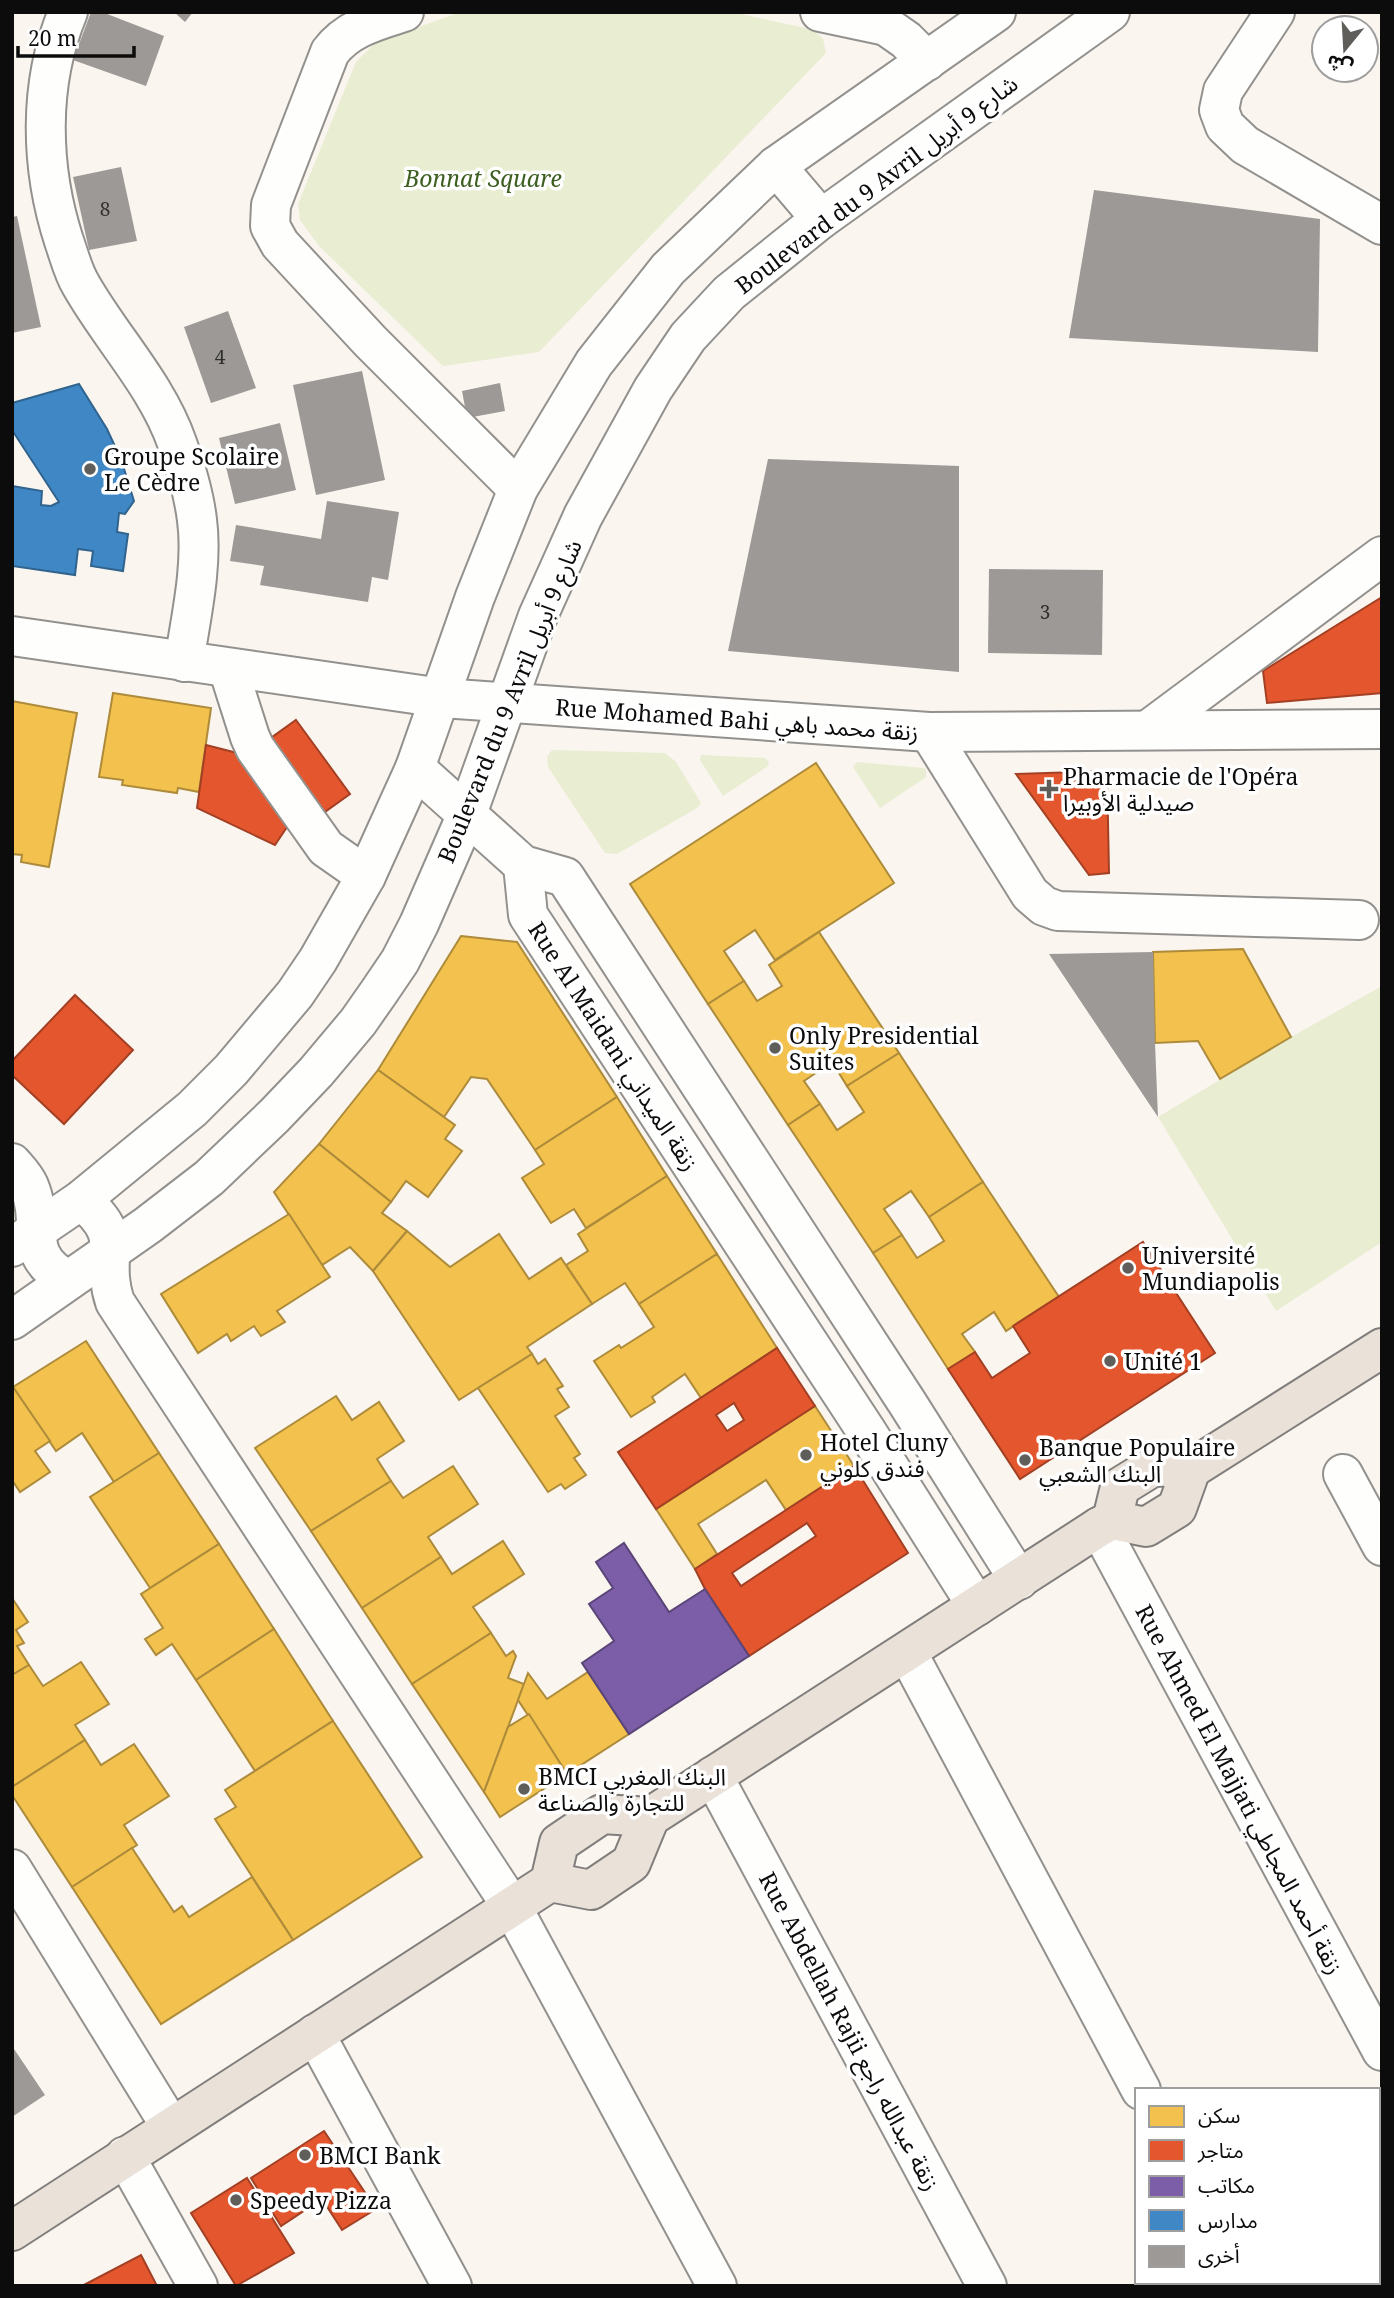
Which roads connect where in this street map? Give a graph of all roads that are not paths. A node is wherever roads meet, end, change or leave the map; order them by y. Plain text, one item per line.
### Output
1 (68, 12) edge
2 (404, 12) edge
3 (820, 12) edge
4 (996, 12) edge
5 (1110, 12) edge
6 (1275, 12) edge
7 (927, 61) junction
8 (776, 166) junction
9 (821, 219) junction
10 (1382, 225) edge
11 (518, 489) junction
12 (1382, 556) edge
13 (12, 636) edge
14 (184, 662) junction
15 (228, 668) junction
16 (442, 698) junction
17 (508, 703) junction
18 (1382, 729) edge
19 (1148, 730) junction
20 (929, 733) junction
21 (415, 768) junction
22 (467, 814) junction
23 (523, 865) junction
24 (366, 876) junction
25 (1359, 920) dead end
26 (649, 1007) junction
27 (608, 1038) junction
28 (12, 1163) edge
29 (81, 1200) junction
30 (24, 1240) edge
31 (112, 1248) junction
32 (67, 1280) junction
33 (12, 1320) edge
34 (1382, 1348) edge
35 (908, 1404) junction
36 (867, 1432) junction
37 (1343, 1474) dead end
38 (1105, 1524) junction
39 (1382, 1546) edge
40 (1019, 1580) junction
41 (977, 1606) junction
42 (907, 1652) junction
43 (713, 1776) junction
44 (650, 1817) junction
45 (12, 1869) edge
46 (550, 1882) junction
47 (512, 1907) junction
48 (315, 2034) junction
49 (1382, 2051) edge
50 (1140, 2088) edge
51 (171, 2127) junction
52 (125, 2156) junction
53 (12, 2231) edge
54 (198, 2286) edge
55 (452, 2286) edge
56 (717, 2286) edge
57 (987, 2286) edge

1 - 14 street
2 - 11 street
3 - 7 street
4 - 7 street
5 - 9 street, Boulevard du 9 Avril شارع 9 أبريل
6 - 10 street
7 - 8 street
8 - 9 street
8 - 11 street
9 - 17 street, Boulevard du 9 Avril شارع 9 أبريل
11 - 16 street
12 - 19 street
13 - 14 street, Rue Mohamed Bahi زنقة محمد باهي
14 - 15 street, Rue Mohamed Bahi زنقة محمد باهي
15 - 16 street, Rue Mohamed Bahi زنقة محمد باهي
15 - 24 street
16 - 17 street, Rue Mohamed Bahi زنقة محمد باهي
16 - 21 street
17 - 20 street, Rue Mohamed Bahi زنقة محمد باهي
17 - 22 street, Boulevard du 9 Avril شارع 9 أبريل
18 - 19 street, Rue Mohamed Bahi زنقة محمد باهي
19 - 20 street, Rue Mohamed Bahi زنقة محمد باهي
20 - 25 street
21 - 22 street
21 - 24 street
22 - 23 street
22 - 31 street, Boulevard du 9 Avril شارع 9 أبريل
23 - 26 street
23 - 27 street, Rue Al Maidani زنقة الميداني
24 - 29 street
26 - 27 street
26 - 35 street
27 - 36 street, Rue Al Maidani زنقة الميداني
28 - 30 street
29 - 30 street
29 - 31 street
30 - 32 street
31 - 32 street, Boulevard du 9 Avril شارع 9 أبريل
31 - 47 street
32 - 33 street, Boulevard du 9 Avril شارع 9 أبريل
34 - 38 main road
35 - 36 street
35 - 40 street
36 - 41 street, Rue Al Maidani زنقة الميداني
37 - 39 street
38 - 40 main road
38 - 49 street, Rue Ahmed El Majjati زنقة أحمد المجاطي
40 - 41 main road
41 - 42 main road
42 - 43 main road
42 - 50 street
43 - 44 main road
43 - 57 street, Rue Abdellah Rajii زنقة عبدالله راجع
44 - 46 main road
44 - 46 main road
45 - 51 street
46 - 47 main road
47 - 48 main road
47 - 56 street
48 - 51 main road
48 - 55 street
51 - 52 main road
52 - 53 main road
52 - 54 street

